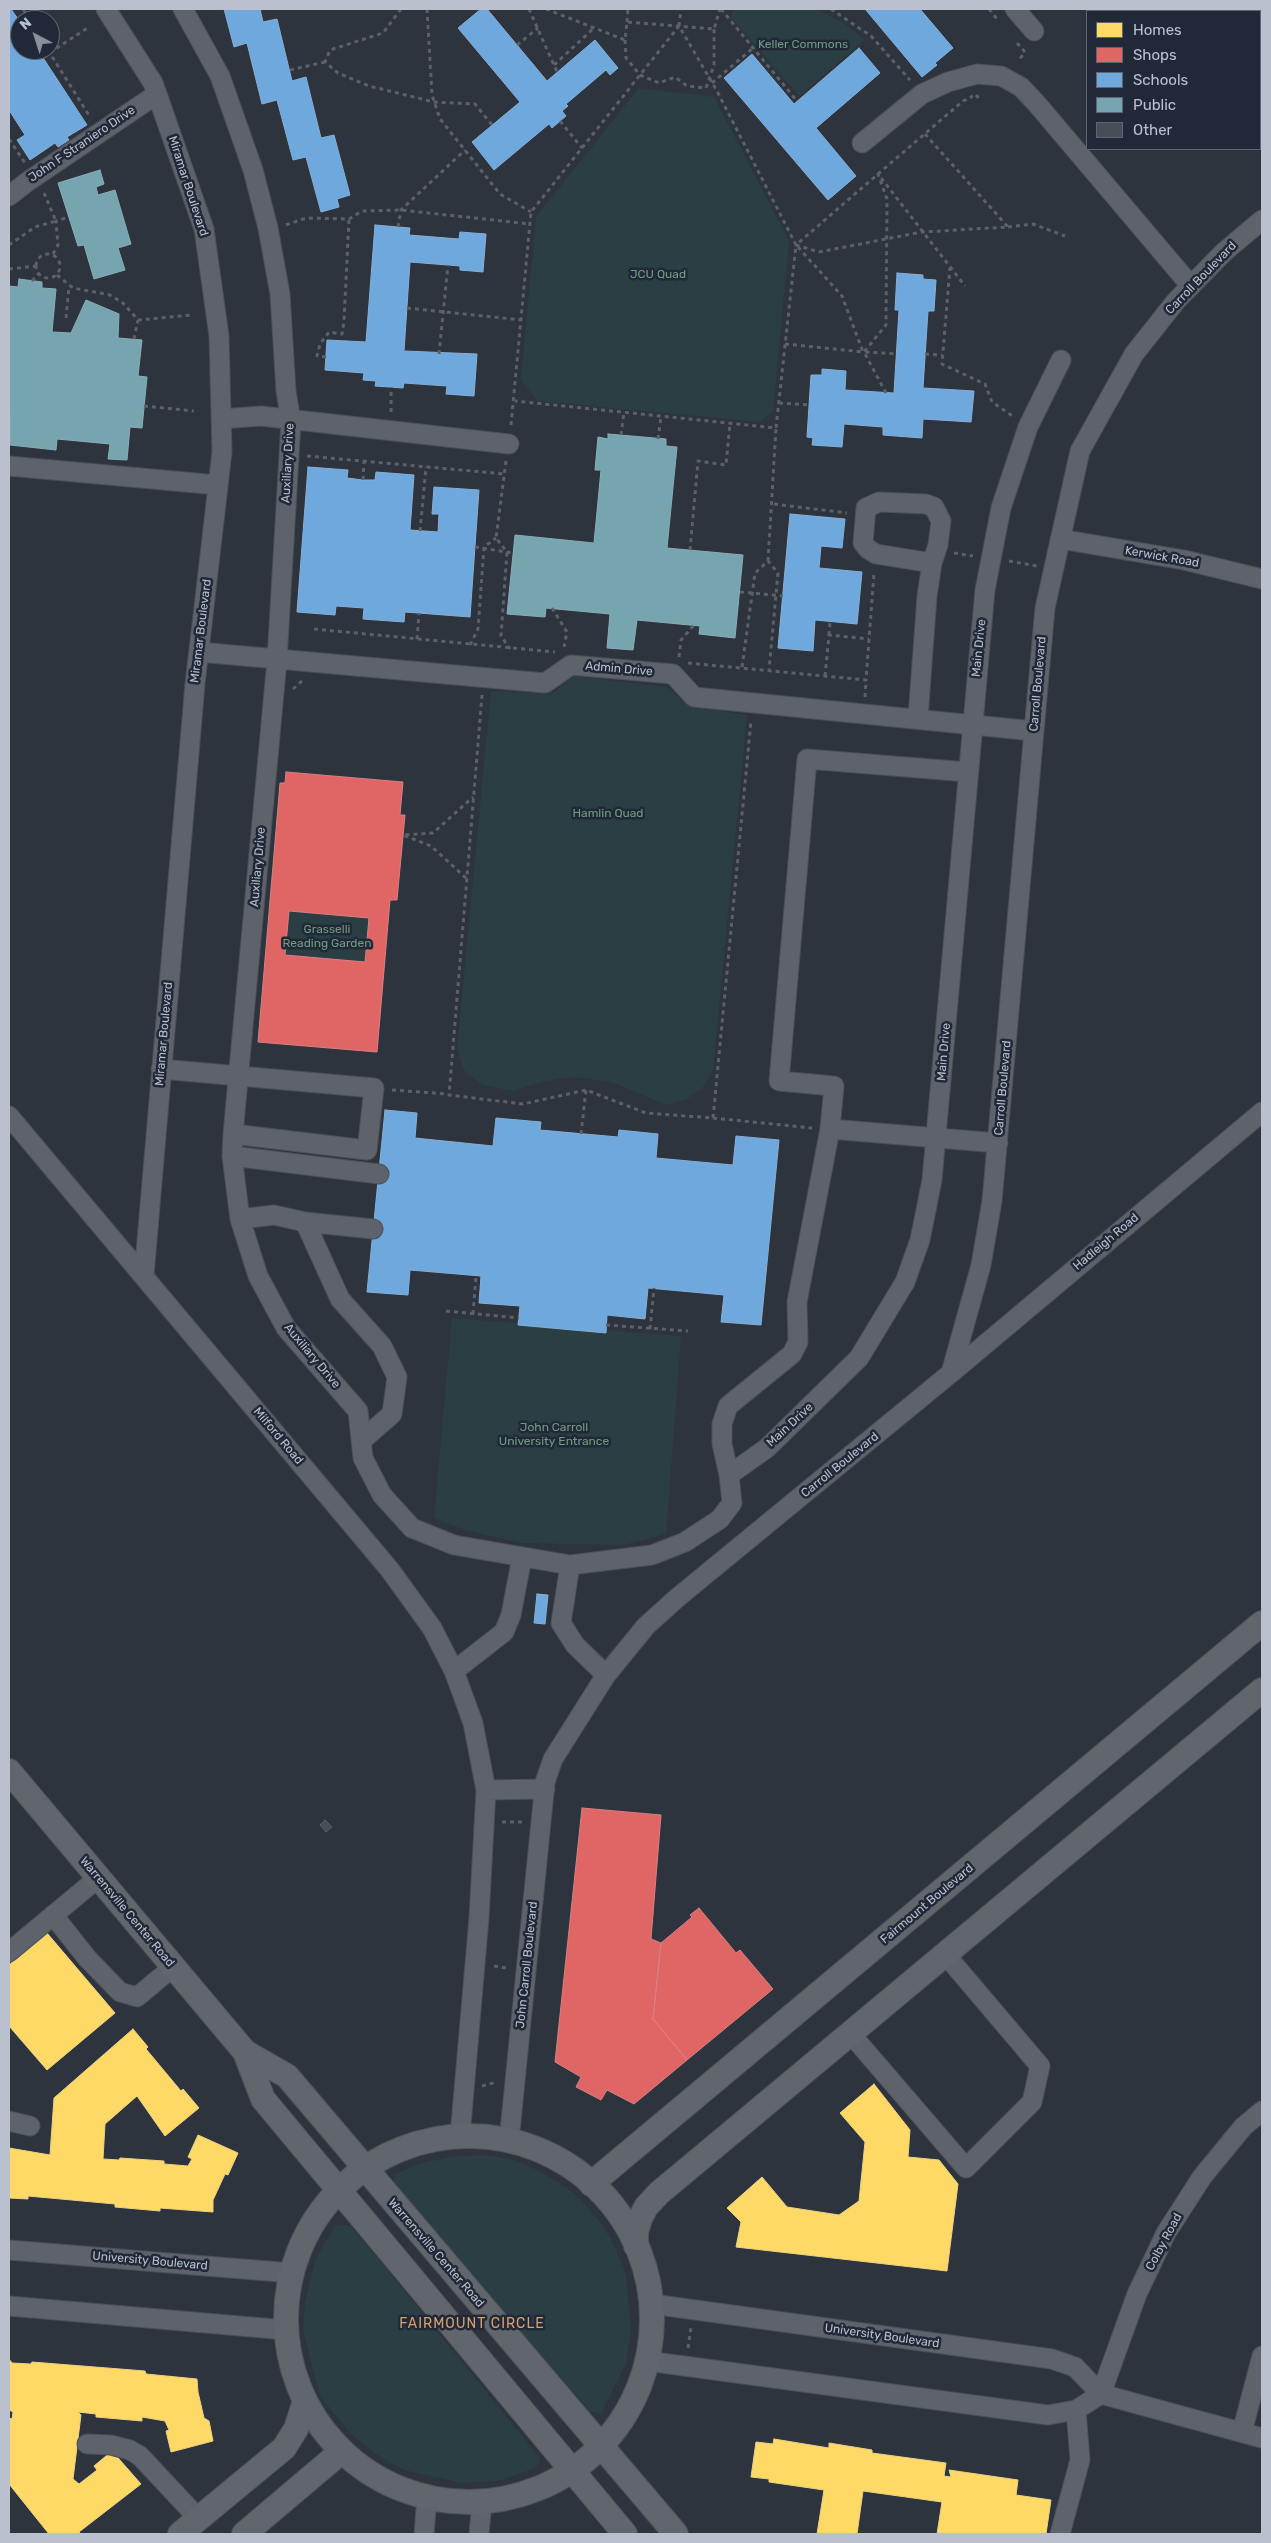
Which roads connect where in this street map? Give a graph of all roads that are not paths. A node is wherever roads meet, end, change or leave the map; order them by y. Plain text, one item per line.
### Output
1 (106, 9) edge
2 (183, 9) edge
3 (1015, 9) edge
4 (1034, 31) dead end
5 (157, 94) junction
6 (862, 143) dead end
7 (9, 196) edge
8 (1262, 220) edge
9 (1191, 286) junction
10 (1061, 360) dead end
11 (221, 419) junction
12 (291, 422) junction
13 (509, 444) road end
14 (9, 466) edge
15 (218, 485) junction
16 (1060, 539) junction
17 (932, 563) junction
18 (1262, 579) edge
19 (199, 652) junction
20 (277, 660) junction
21 (918, 718) junction
22 (972, 723) junction
23 (1034, 731) junction
24 (968, 772) junction
25 (161, 1069) junction
26 (238, 1076) junction
27 (1262, 1112) edge
28 (9, 1116) edge
29 (830, 1129) junction
30 (233, 1134) junction
31 (936, 1138) junction
32 (998, 1143) junction
33 (232, 1156) junction
34 (379, 1174) dead end
35 (240, 1219) junction
36 (305, 1222) junction
37 (373, 1229) dead end
38 (144, 1276) junction
39 (951, 1373) junction
40 (361, 1441) junction
41 (729, 1475) junction
42 (522, 1557) junction
43 (570, 1565) junction
44 (1262, 1623) edge
45 (454, 1671) junction
46 (606, 1675) junction
47 (1262, 1690) edge
48 (9, 1771) edge
49 (545, 1789) junction
50 (486, 1790) junction
51 (98, 1878) junction
52 (53, 1915) junction
53 (9, 1952) edge
54 (945, 1954) junction
55 (173, 1967) junction
56 (850, 2034) junction
57 (245, 2052) junction
58 (1262, 2111) edge
59 (9, 2121) edge
60 (30, 2126) dead end
61 (460, 2136) junction
62 (509, 2141) junction
63 (364, 2169) junction
64 (591, 2184) junction
65 (338, 2192) junction
66 (636, 2246) junction
67 (9, 2250) edge
68 (292, 2272) junction
69 (652, 2304) junction
70 (9, 2306) edge
71 (286, 2330) junction
72 (1262, 2356) edge
73 (647, 2361) junction
74 (1101, 2394) junction
75 (306, 2401) junction
76 (1076, 2410) junction
77 (1242, 2432) junction
78 (1262, 2438) edge
79 (87, 2444) dead end
80 (602, 2446) junction
81 (342, 2451) junction
82 (571, 2471) junction
83 (427, 2497) junction
84 (482, 2502) junction
85 (199, 2519) junction
86 (180, 2534) edge
87 (244, 2534) edge
88 (424, 2534) edge
89 (479, 2534) edge
90 (625, 2534) edge
91 (676, 2534) edge
92 (1060, 2534) edge

1 - 5 street, Miramar Boulevard
2 - 12 street, Auxiliary Drive
3 - 4 street
5 - 7 street, John F Straniero Drive
5 - 11 street, Miramar Boulevard
6 - 9 street
8 - 9 street, Carroll Boulevard
9 - 16 street, Carroll Boulevard
10 - 22 street, Main Drive
11 - 12 street
11 - 15 street, Miramar Boulevard
12 - 13 street
12 - 20 street, Auxiliary Drive
14 - 15 street
15 - 19 street, Miramar Boulevard
16 - 18 street, Kerwick Road
16 - 23 street, Carroll Boulevard
17 - 17 street
17 - 21 street
19 - 20 street, Admin Drive
19 - 25 street, Miramar Boulevard
20 - 21 street, Admin Drive
20 - 26 street, Auxiliary Drive
21 - 22 street, Admin Drive
22 - 23 street, Admin Drive
22 - 24 street, Main Drive
23 - 32 street, Carroll Boulevard
24 - 29 street
24 - 31 street, Main Drive
25 - 26 street
25 - 38 street, Miramar Boulevard
26 - 30 street, Auxiliary Drive
26 - 30 street
27 - 39 street, Hadleigh Road
28 - 38 street, Milford Road
29 - 31 street
29 - 41 street
30 - 33 street, Auxiliary Drive
31 - 32 street
31 - 41 street, Main Drive
32 - 39 street, Carroll Boulevard
33 - 34 street
33 - 35 street, Auxiliary Drive
35 - 36 street
35 - 40 street, Auxiliary Drive
36 - 37 street
36 - 40 street
38 - 45 street, Milford Road
39 - 46 street, Carroll Boulevard
40 - 42 street, Auxiliary Drive
41 - 43 street
42 - 43 street, Auxiliary Drive
42 - 45 street
43 - 46 street
44 - 64 main road, Fairmount Boulevard
45 - 50 street, Milford Road
46 - 49 street, Carroll Boulevard
47 - 54 main road
48 - 51 main road, Warrensville Center Road
49 - 50 street
49 - 62 street, John Carroll Boulevard
50 - 61 street
51 - 52 street
51 - 55 main road, Warrensville Center Road
52 - 53 street
52 - 55 street
54 - 56 main road
54 - 56 street
55 - 57 main road, Warrensville Center Road
56 - 66 main road
57 - 63 main road, Warrensville Center Road
57 - 65 main road, Warrensville Center Road
58 - 74 street, Colby Road
59 - 60 street
61 - 62 main road
61 - 63 main road
62 - 64 main road
63 - 65 main road
63 - 80 main road, Warrensville Center Road
64 - 66 main road
65 - 68 main road
65 - 82 main road, Warrensville Center Road
66 - 69 main road
67 - 68 street, University Boulevard
68 - 71 main road
69 - 73 main road
69 - 74 street, University Boulevard
70 - 71 street
71 - 75 main road
72 - 77 street
73 - 76 street
73 - 80 main road
74 - 76 street
74 - 77 street
75 - 81 main road
75 - 85 main road
76 - 92 street
77 - 78 street
79 - 85 street
80 - 82 main road
80 - 91 main road, Warrensville Center Road
81 - 83 main road
81 - 87 main road
82 - 84 main road
82 - 90 main road, Warrensville Center Road
83 - 84 main road
83 - 88 street
84 - 89 street
85 - 86 main road

